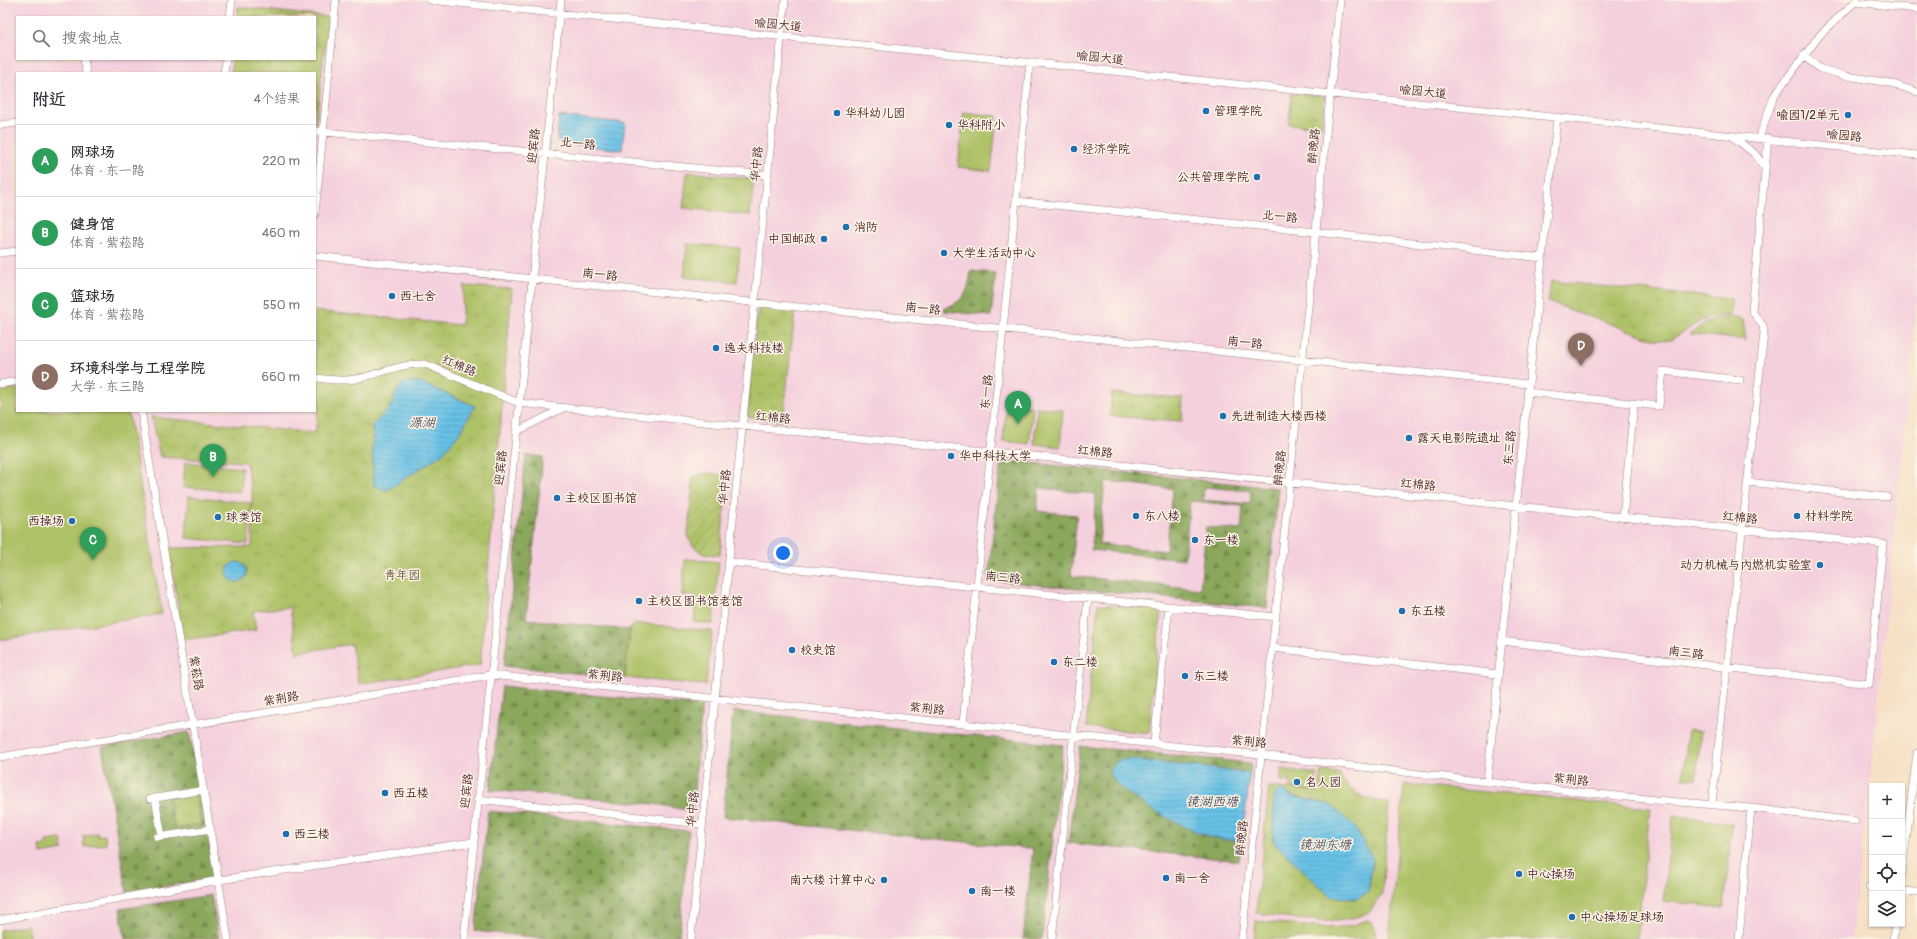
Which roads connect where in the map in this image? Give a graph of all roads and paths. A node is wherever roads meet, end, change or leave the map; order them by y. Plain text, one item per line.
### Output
1 (232, 0) edge
2 (336, 0) edge
3 (430, 0) edge
4 (561, 0) edge
5 (785, 0) edge
6 (1340, 0) edge
7 (1856, 1) edge
8 (484, 3) edge
9 (1917, 9) edge
10 (559, 13) junction
11 (230, 16) edge
12 (781, 36) junction
13 (1803, 56) junction
14 (84, 60) edge
15 (226, 60) edge
16 (1030, 62) junction
17 (86, 72) edge
18 (224, 72) edge
19 (1917, 92) edge
20 (1330, 93) junction
21 (1557, 117) junction
22 (16, 123) edge
23 (0, 126) edge
24 (319, 131) edge
25 (1730, 135) junction
26 (1759, 138) junction
27 (1768, 138) junction
28 (545, 152) junction
29 (1917, 155) edge
30 (1765, 168) junction
31 (767, 175) junction
32 (316, 193) edge
33 (1016, 201) junction
34 (1316, 232) junction
35 (16, 250) edge
36 (0, 253) edge
37 (316, 256) edge
38 (1542, 258) junction
39 (532, 279) junction
40 (754, 303) junction
41 (1004, 329) junction
42 (1302, 360) junction
43 (316, 378) edge
44 (1740, 380) dead end
45 (16, 381) edge
46 (0, 384) edge
47 (1528, 384) junction
48 (1527, 392) junction
49 (519, 403) junction
50 (1634, 404) junction
51 (563, 408) junction
52 (141, 412) edge
53 (742, 426) junction
54 (516, 432) junction
55 (991, 452) junction
56 (1747, 482) junction
57 (1290, 483) junction
58 (1887, 497) dead end
59 (1515, 507) junction
60 (1623, 518) junction
61 (1741, 529) junction
62 (728, 562) junction
63 (977, 586) junction
64 (1088, 598) junction
65 (1169, 606) junction
66 (1276, 617) junction
67 (1501, 641) junction
68 (1272, 648) junction
69 (1728, 669) junction
70 (1498, 674) junction
71 (490, 675) junction
72 (1869, 684) joint
73 (715, 698) junction
74 (963, 724) junction
75 (193, 725) junction
76 (1074, 735) junction
77 (1154, 744) junction
78 (1917, 753) edge
79 (1261, 755) junction
80 (0, 758) edge
81 (1487, 782) junction
82 (204, 790) junction
83 (477, 799) junction
84 (1712, 804) junction
85 (1751, 808) junction
86 (1855, 822) dead end
87 (702, 824) junction
88 (211, 829) junction
89 (473, 842) junction
90 (1904, 855) edge
91 (219, 880) junction
92 (1905, 891) edge
93 (1917, 892) edge
94 (0, 920) edge
95 (1895, 927) edge
96 (228, 939) edge
97 (464, 939) edge
98 (691, 939) edge
99 (1052, 939) edge
100 (1242, 939) edge
101 (1739, 939) edge
102 (1893, 939) edge

1 - 11 street
2 - 24 street
3 - 8 street, 喻园大道
4 - 10 street, 迎宾路
5 - 12 street, 华中路
6 - 20 street, 醉晚路
7 - 9 street
7 - 13 street
8 - 10 street, 喻园大道
10 - 12 street, 喻园大道
10 - 28 street, 迎宾路
12 - 16 street, 喻园大道
12 - 31 street, 华中路
13 - 19 street
13 - 26 street
14 - 17 street
15 - 18 street
16 - 20 street, 喻园大道
16 - 33 street, 东一路
20 - 21 street, 喻园大道
20 - 34 street, 醉晚路
21 - 25 street, 喻园大道
21 - 38 street, 东三路
22 - 23 street
24 - 28 street, 北一路
24 - 32 street
25 - 26 street, 喻园大道
25 - 30 street
26 - 27 street, 喻园大道
27 - 29 street, 喻园路
27 - 30 street
28 - 31 street, 北一路
28 - 39 street, 迎宾路
30 - 56 street
31 - 40 street, 华中路
33 - 34 street, 北一路
33 - 41 street, 东一路
34 - 38 street, 北一路
34 - 42 street, 醉晚路
35 - 36 street
37 - 39 street, 南一路
38 - 47 street, 东三路
39 - 40 street, 南一路
39 - 49 street, 迎宾路
40 - 41 street, 南一路
40 - 53 street, 华中路
41 - 42 street, 南一路
41 - 55 street, 东一路
42 - 47 street, 南一路
42 - 57 street, 醉晚路
43 - 49 street, 红棉路
44 - 50 street
45 - 46 street
47 - 48 street, 东三路
48 - 50 street
48 - 59 street, 东三路
49 - 51 street, 红棉路
49 - 54 street, 迎宾路
50 - 60 street
51 - 53 street, 红棉路
51 - 54 street
52 - 75 street, 紫菘路
53 - 55 street, 红棉路
53 - 62 street, 华中路
54 - 71 street, 迎宾路
55 - 57 street, 红棉路
55 - 63 street, 东一路
56 - 58 street
56 - 61 street
57 - 59 street, 红棉路
57 - 66 street, 醉晚路
59 - 60 street, 红棉路
59 - 67 street, 东三路
60 - 61 street, 红棉路
61 - 69 street
61 - 72 street, 红棉路
62 - 63 street, 南三路
62 - 73 street, 华中路
63 - 64 street, 南三路
63 - 74 street, 东一路
64 - 65 street, 南三路
64 - 76 street
65 - 66 street, 南三路
65 - 77 street
66 - 68 street, 醉晚路
67 - 69 street, 南三路
67 - 70 street, 东三路
68 - 70 street
68 - 79 street, 醉晚路
69 - 72 street, 南三路
69 - 84 street
70 - 81 street, 东三路
71 - 73 street, 紫荆路
71 - 75 street, 紫荆路
71 - 83 street, 迎宾路
73 - 74 street, 紫荆路
73 - 87 street, 华中路
74 - 76 street, 紫荆路
75 - 80 street, 紫荆路
75 - 82 street, 紫菘路
76 - 77 street, 紫荆路
76 - 99 street
77 - 79 street, 紫荆路
78 - 90 street
79 - 81 street, 紫荆路
79 - 100 street, 醉晚路
81 - 84 street, 紫荆路
82 - 88 street, 紫菘路
82 - 88 street
83 - 87 street
83 - 89 street, 迎宾路
84 - 85 street, 紫荆路
85 - 86 street, 紫荆路
85 - 101 street
87 - 98 street, 华中路
88 - 91 street, 紫菘路
89 - 91 street
89 - 97 street, 迎宾路
91 - 94 street
91 - 96 street, 紫菘路
92 - 93 street
95 - 102 street

